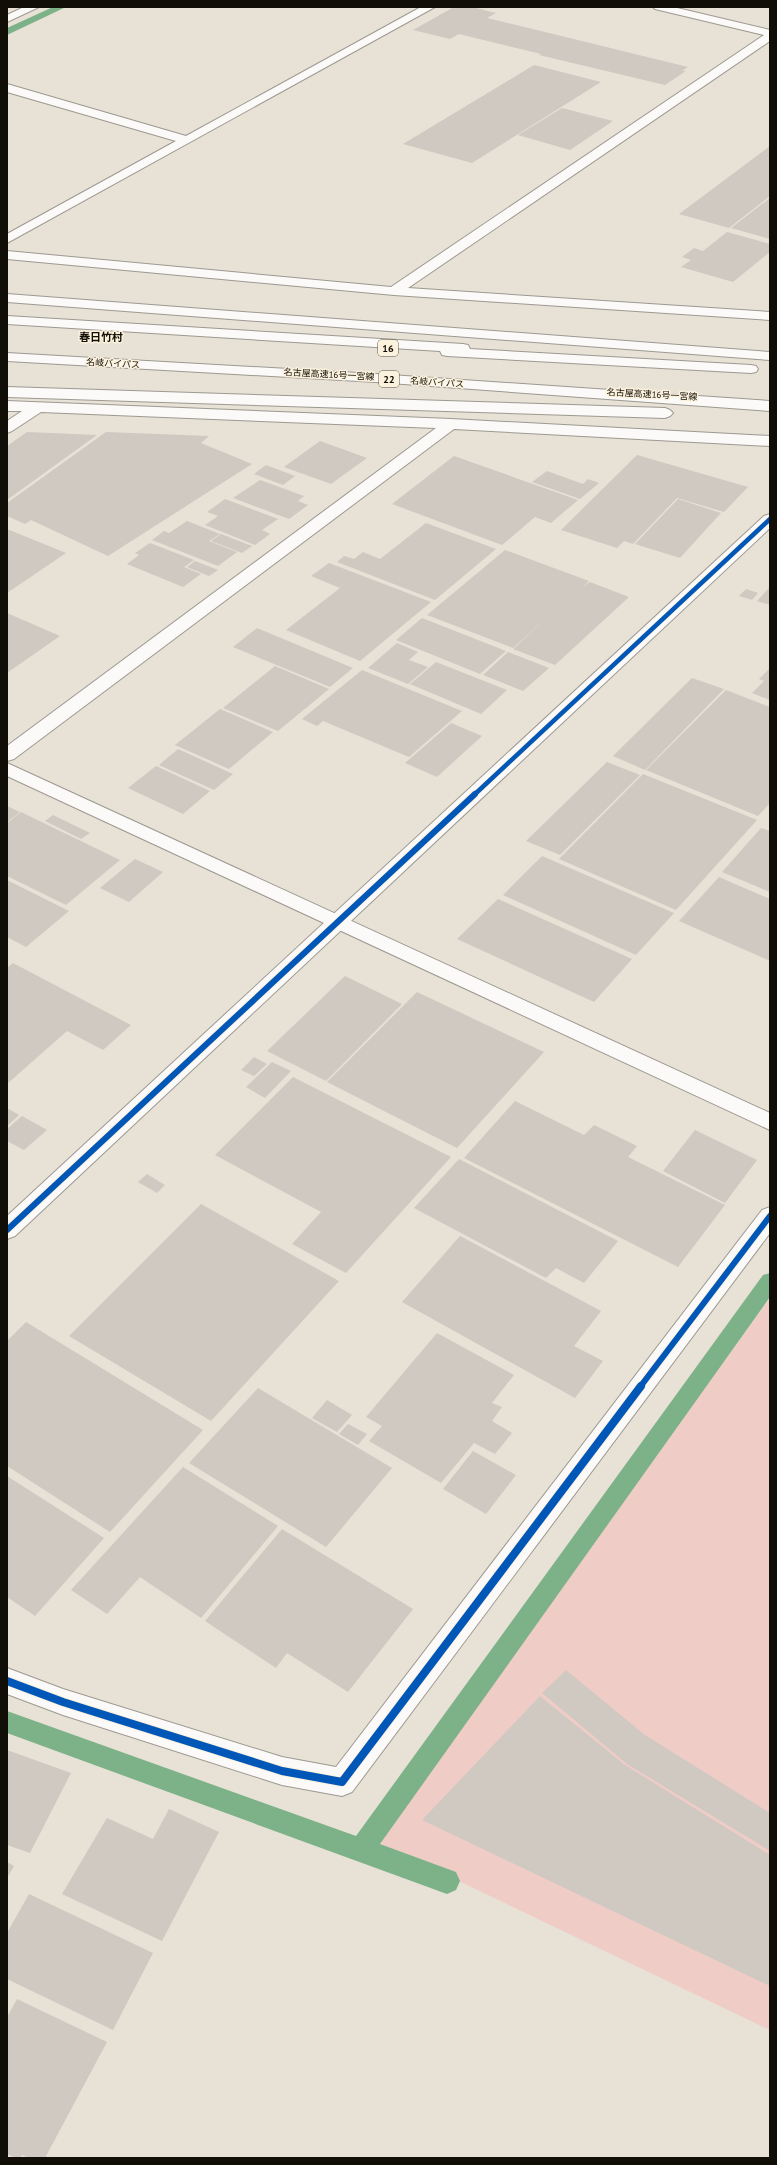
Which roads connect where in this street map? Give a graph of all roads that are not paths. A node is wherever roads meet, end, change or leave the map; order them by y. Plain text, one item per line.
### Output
1 (33, 7) edge
2 (429, 7) edge
3 (659, 7) edge
4 (7, 19) edge
5 (770, 33) edge
6 (770, 36) edge
7 (7, 88) edge
8 (187, 140) junction
9 (7, 239) edge
10 (7, 255) edge
11 (394, 291) junction
12 (7, 298) edge
13 (770, 316) edge
14 (7, 320) edge
15 (7, 326) edge
16 (7, 356) edge
17 (770, 356) edge
18 (766, 368) edge
19 (7, 392) edge
20 (770, 401) edge
21 (7, 406) edge
22 (770, 406) edge
23 (37, 408) junction
24 (770, 409) edge
25 (450, 424) junction
26 (7, 428) edge
27 (770, 441) edge
28 (770, 519) edge
29 (7, 755) edge
30 (7, 769) edge
31 (336, 921) junction
32 (770, 1122) edge
33 (770, 1216) edge
34 (7, 1230) edge
35 (7, 1681) edge

1 - 4 main road
2 - 8 main road
3 - 5 main road
6 - 11 main road
7 - 8 main road
8 - 9 main road
10 - 11 main road
11 - 13 main road
12 - 17 main road
14 - 18 main road
15 - 18 main road, 16
16 - 20 main road, 名古屋高速16号一宮線
16 - 22 main road, 名岐バイパス / 22
19 - 24 main road
21 - 23 main road
23 - 25 main road
23 - 26 main road
25 - 27 main road
25 - 29 main road
28 - 31 main road
30 - 31 main road
31 - 32 main road
31 - 34 main road
33 - 35 main road

